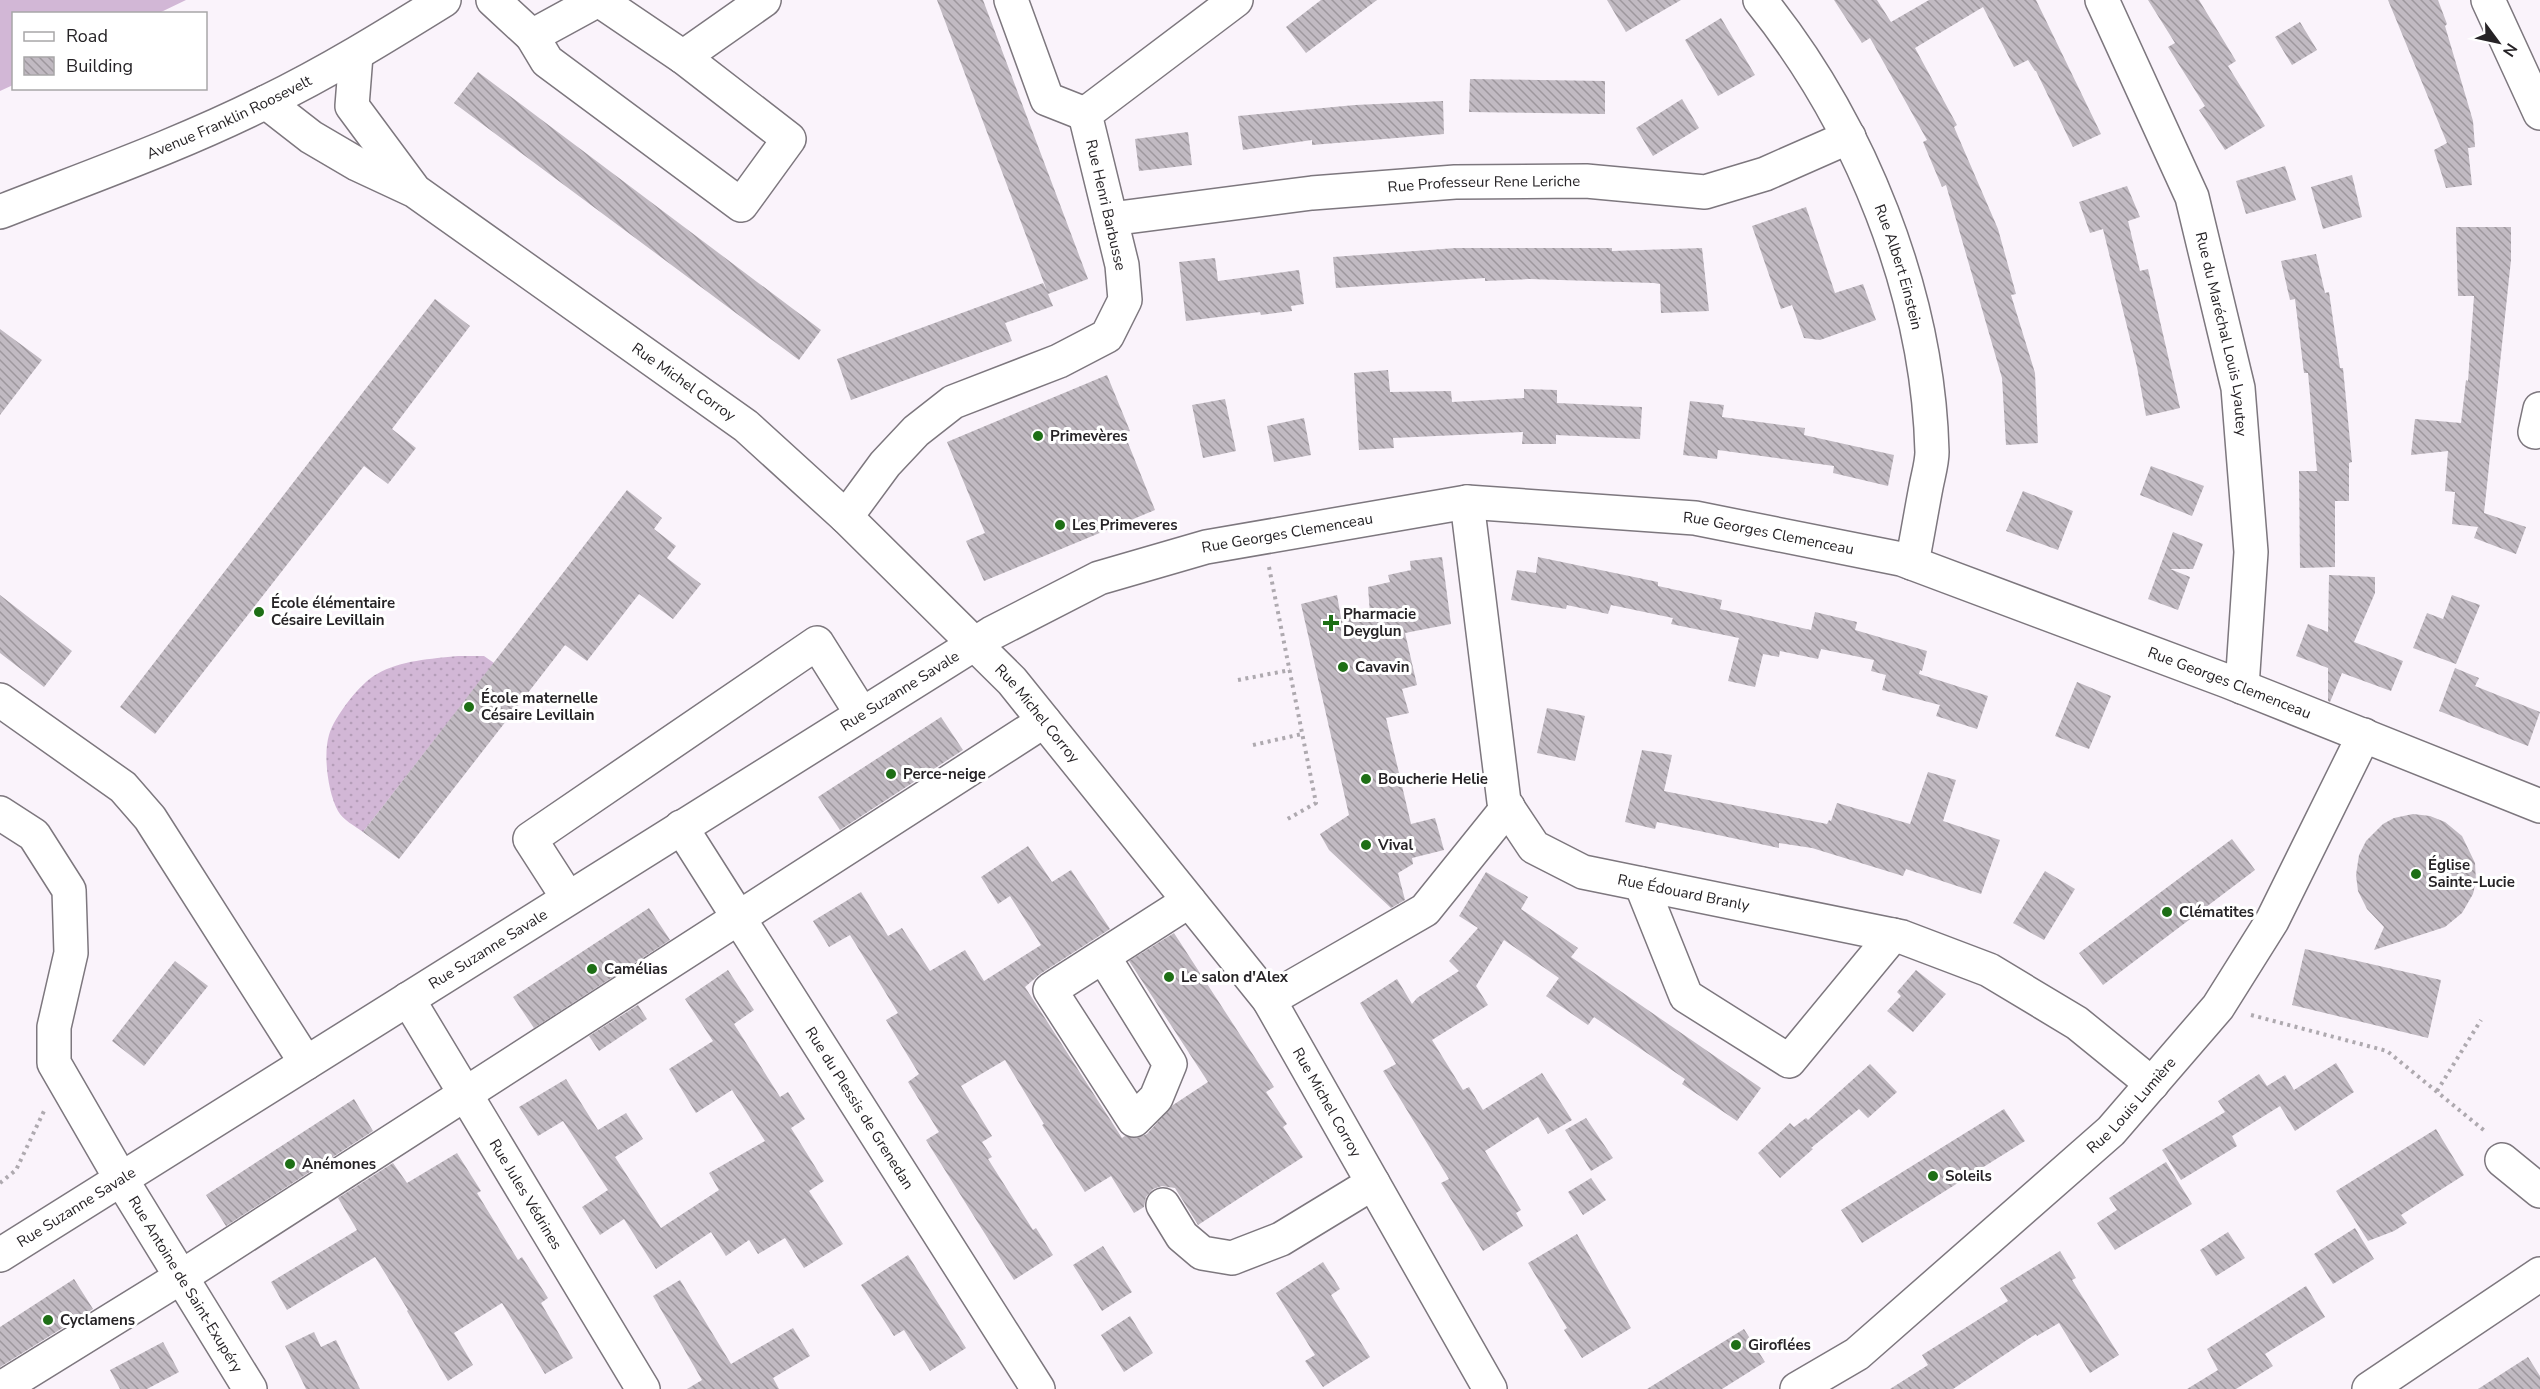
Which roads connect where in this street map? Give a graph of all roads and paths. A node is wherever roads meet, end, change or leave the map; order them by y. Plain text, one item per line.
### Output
1 (444, 0) edge
2 (493, 0) edge
3 (598, 0) edge
4 (764, 0) edge
5 (1011, 0) edge
6 (1236, 0) edge
7 (1760, 0) edge
8 (2102, 0) edge
9 (2488, 0) edge
10 (532, 36) junction
11 (356, 55) junction
12 (683, 57) junction
13 (266, 102) junction
14 (2540, 113) edge
15 (1085, 114) junction
16 (1849, 136) junction
17 (415, 191) junction
18 (0, 212) edge
19 (1111, 219) junction
20 (1467, 502) junction
21 (846, 517) junction
22 (1263, 537) junction
23 (1912, 563) junction
24 (976, 645) junction
25 (1290, 670) junction
26 (1238, 680) dead end
27 (2242, 687) junction
28 (0, 700) edge
29 (861, 713) junction
30 (1044, 721) junction
31 (1302, 734) junction
32 (2364, 735) junction
33 (1253, 745) dead end
34 (2540, 806) edge
35 (1508, 807) junction
36 (0, 813) edge
37 (1284, 821) dead end
38 (681, 827) junction
39 (1641, 884) junction
40 (568, 898) junction
41 (1189, 901) junction
42 (739, 918) junction
43 (1893, 935) junction
44 (1102, 956) dead end
45 (408, 999) junction
46 (1269, 1000) junction
47 (2218, 1007) junction
48 (2481, 1020) dead end
49 (54, 1063) junction
50 (306, 1063) junction
51 (2152, 1084) junction
52 (2437, 1091) junction
53 (465, 1094) junction
54 (2502, 1160) joint
55 (121, 1179) junction
56 (0, 1183) edge
57 (1373, 1183) junction
58 (2540, 1191) edge
59 (1163, 1205) dead end
60 (0, 1255) edge
61 (2540, 1274) edge
62 (181, 1277) junction
63 (0, 1389) edge
64 (250, 1389) edge
65 (643, 1389) edge
66 (1038, 1389) edge
67 (1490, 1389) edge
68 (1797, 1389) edge
69 (2369, 1389) edge

1 - 11 street, Avenue Franklin Roosevelt
2 - 10 street
3 - 10 street
3 - 12 street
4 - 12 street
5 - 15 street
6 - 15 street
7 - 16 street, Rue Albert Einstein
8 - 27 street, Rue du Maréchal Louis Lyautey
9 - 14 street
10 - 12 street
11 - 13 street, Avenue Franklin Roosevelt
11 - 17 street, Rue Michel Corroy
13 - 17 street, Rue Michel Corroy
13 - 18 street, Avenue Franklin Roosevelt
15 - 19 street, Rue Henri Barbusse
16 - 19 street, Rue Professeur Rene Leriche
16 - 23 street, Rue Albert Einstein
17 - 21 street, Rue Michel Corroy
19 - 21 street, Rue Henri Barbusse
20 - 22 street, Rue Georges Clemenceau
20 - 23 street, Rue Georges Clemenceau
20 - 35 street, Rue Édouard Branly
21 - 24 street, Rue Michel Corroy
22 - 24 street, Rue Georges Clemenceau
22 - 25 path
23 - 27 street, Rue Georges Clemenceau
24 - 29 street, Rue Suzanne Savale
24 - 30 street, Rue Michel Corroy
25 - 26 path
25 - 31 path
27 - 32 street, Rue Georges Clemenceau
28 - 50 street
29 - 38 street, Rue Suzanne Savale
29 - 40 street
30 - 41 street, Rue Michel Corroy
30 - 42 street
31 - 33 path
31 - 37 path
32 - 34 street, Rue Georges Clemenceau
32 - 47 street, Rue Louis Lumière
35 - 39 street, Rue Édouard Branly
35 - 46 street
36 - 49 street
38 - 40 street, Rue Suzanne Savale
38 - 42 street, Rue du Plessis de Grenedan
39 - 43 street, Rue Édouard Branly
39 - 43 street
40 - 45 street, Rue Suzanne Savale
41 - 44 street
41 - 46 street, Rue Michel Corroy
42 - 53 street
42 - 66 street, Rue du Plessis de Grenedan
43 - 51 street, Rue Édouard Branly
45 - 50 street, Rue Suzanne Savale
45 - 53 street, Rue Jules Védrines
46 - 57 street, Rue Michel Corroy
47 - 51 street, Rue Louis Lumière
47 - 52 path
48 - 52 path
49 - 55 street, Rue Antoine de Saint-Exupéry
49 - 56 path
50 - 55 street, Rue Suzanne Savale
51 - 68 street, Rue Louis Lumière
52 - 54 path
53 - 62 street
53 - 65 street, Rue Jules Védrines
54 - 58 street
55 - 60 street, Rue Suzanne Savale
55 - 62 street, Rue Antoine de Saint-Exupéry
57 - 59 street
57 - 67 street, Rue Michel Corroy
61 - 69 street
62 - 63 street
62 - 64 street, Rue Antoine de Saint-Exupéry

